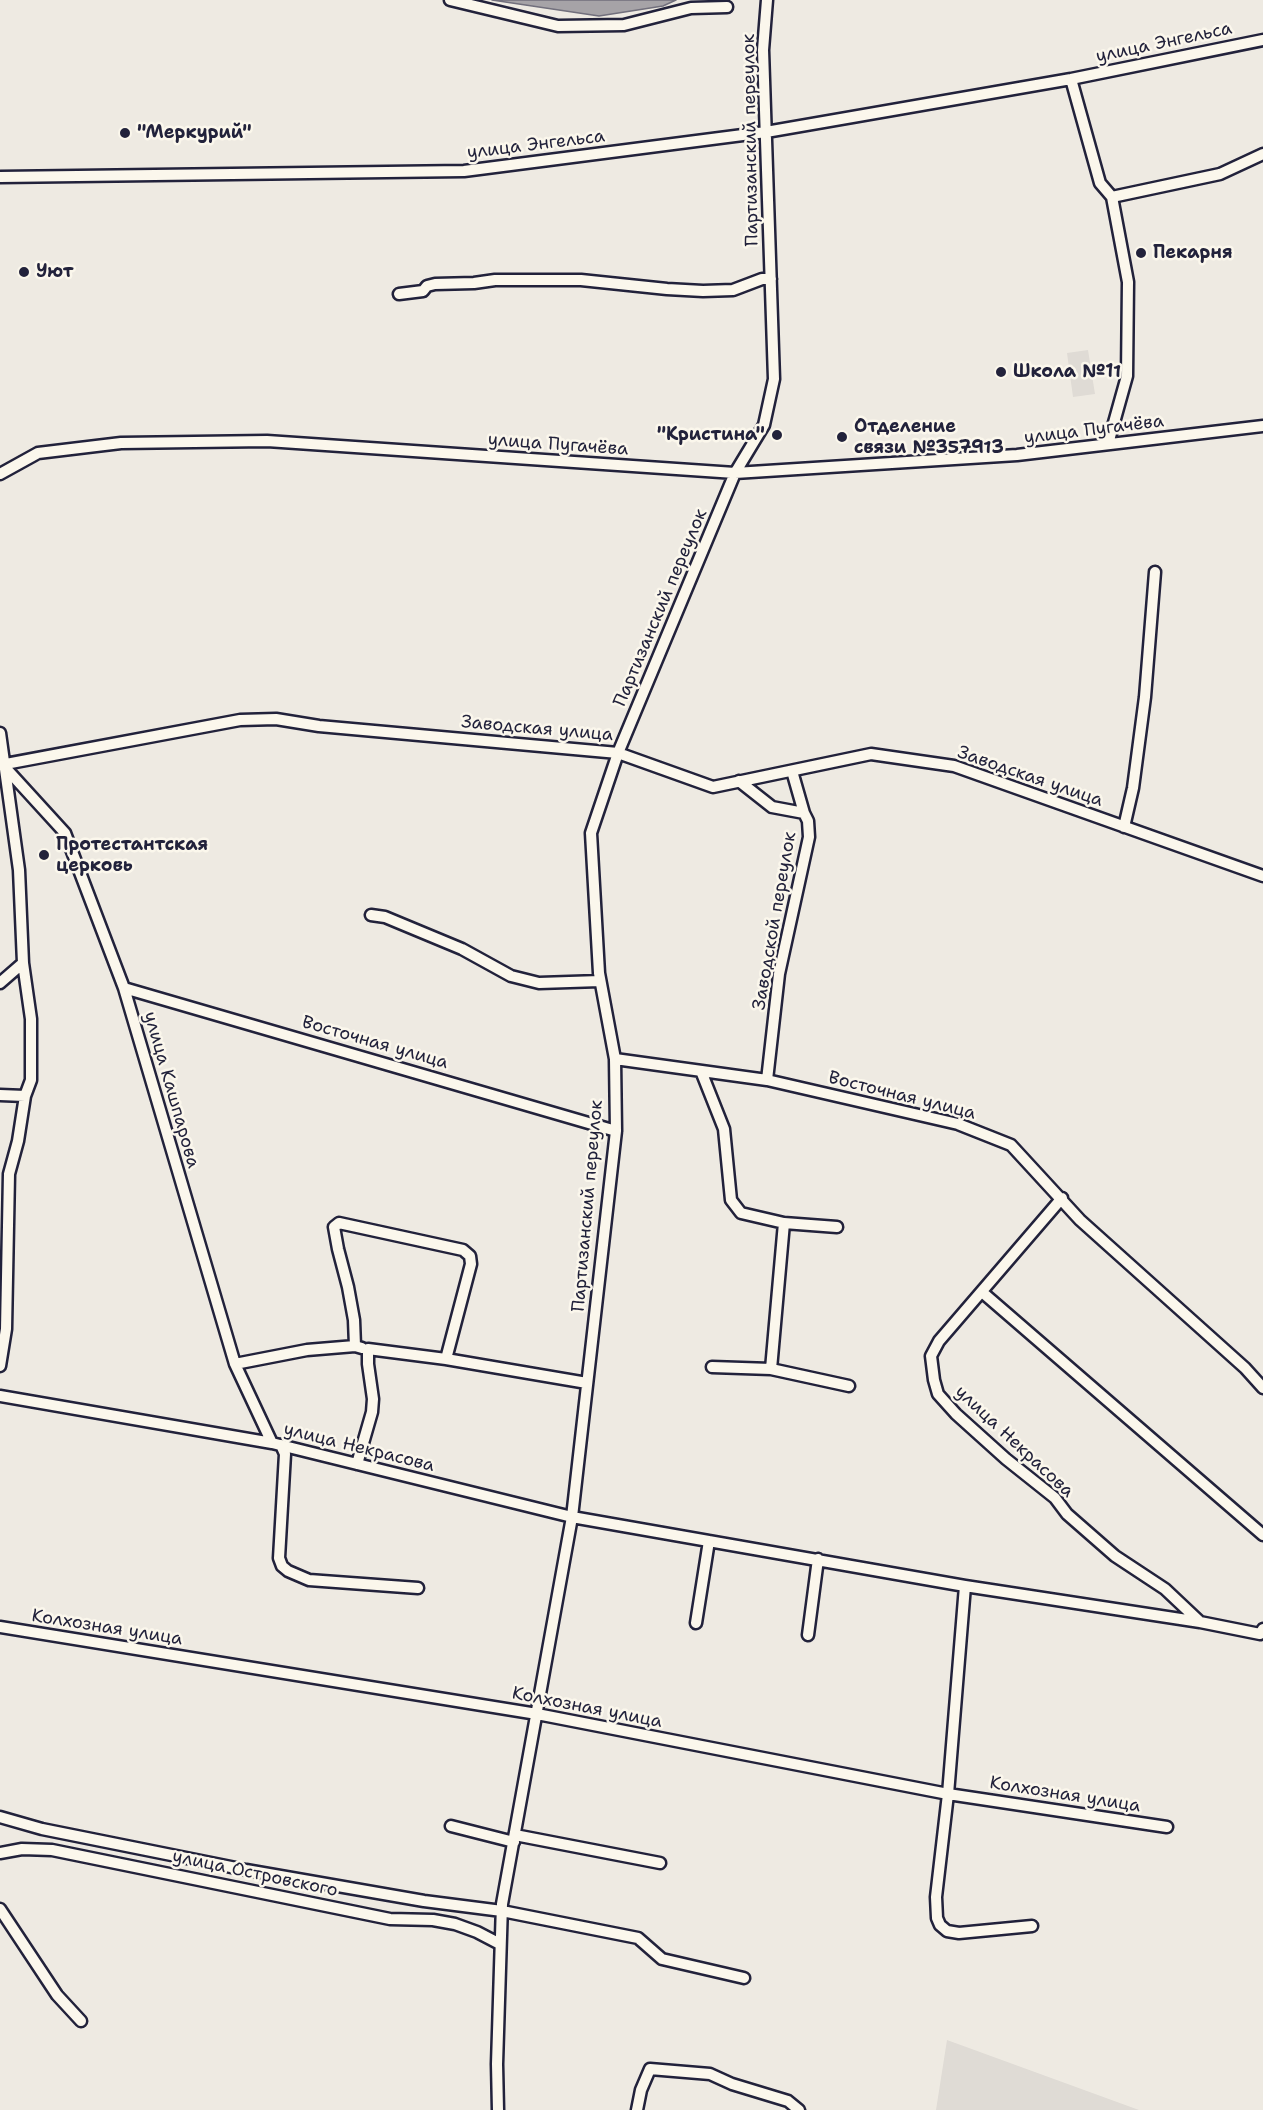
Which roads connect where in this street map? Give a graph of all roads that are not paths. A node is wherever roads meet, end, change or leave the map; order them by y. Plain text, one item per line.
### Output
1 (450, 0) edge
2 (767, 0) edge
3 (727, 7) dead end
4 (1263, 40) edge
5 (1071, 79) junction
6 (766, 132) junction
7 (1263, 154) edge
8 (0, 177) edge
9 (1112, 197) junction
10 (771, 279) junction
11 (399, 294) dead end
12 (1263, 426) edge
13 (1108, 444) junction
14 (735, 473) junction
15 (0, 474) edge
16 (1155, 572) dead end
17 (0, 733) edge
18 (618, 753) junction
19 (2, 765) edge
20 (792, 771) junction
21 (739, 781) junction
22 (804, 813) junction
23 (1124, 827) junction
24 (1263, 876) edge
25 (371, 915) dead end
26 (23, 963) junction
27 (600, 981) junction
28 (0, 983) edge
29 (124, 988) junction
30 (615, 1059) junction
31 (701, 1071) junction
32 (767, 1080) junction
33 (0, 1095) edge
34 (25, 1096) junction
35 (616, 1131) junction
36 (1062, 1198) junction
37 (784, 1223) junction
38 (837, 1227) dead end
39 (982, 1292) junction
40 (355, 1346) junction
41 (368, 1349) junction
42 (446, 1359) junction
43 (235, 1364) junction
44 (0, 1366) edge
45 (712, 1367) dead end
46 (771, 1369) junction
47 (587, 1383) junction
48 (849, 1386) dead end
49 (1263, 1388) edge
50 (0, 1396) edge
51 (277, 1444) junction
52 (357, 1464) junction
53 (572, 1517) junction
54 (1263, 1535) edge
55 (709, 1540) junction
56 (818, 1559) junction
57 (965, 1586) junction
58 (418, 1588) dead end
59 (1200, 1622) junction
60 (696, 1623) dead end
61 (0, 1627) edge
62 (1262, 1631) edge
63 (808, 1635) dead end
64 (537, 1714) junction
65 (948, 1794) junction
66 (0, 1817) edge
67 (451, 1826) dead end
68 (1167, 1827) dead end
69 (514, 1838) junction
70 (0, 1853) edge
71 (660, 1863) dead end
72 (0, 1909) edge
73 (502, 1911) junction
74 (1032, 1926) dead end
75 (500, 1944) junction
76 (744, 1978) dead end
77 (81, 2021) dead end
78 (498, 2110) edge
79 (637, 2110) edge
80 (799, 2110) edge

1 - 3 street
2 - 6 street, Партизанский переулок
4 - 5 street, улица Энгельса
5 - 6 street, улица Энгельса
5 - 9 street
6 - 8 street, улица Энгельса
6 - 10 street, Партизанский переулок
7 - 9 street
9 - 13 street
10 - 11 street
10 - 14 street, Партизанский переулок
12 - 13 street, улица Пугачёва
13 - 14 street, улица Пугачёва
14 - 15 street, улица Пугачёва
14 - 18 street, Партизанский переулок
16 - 23 street
17 - 19 street
18 - 19 street, Заводская улица
18 - 21 street, Заводская улица
18 - 27 street, Партизанский переулок
19 - 26 street
19 - 29 street, улица Кашпарова
20 - 21 street, Заводская улица
20 - 22 street, Заводской переулок
20 - 23 street, Заводская улица
21 - 22 street
22 - 32 street, Заводской переулок
23 - 24 street, Заводская улица
25 - 27 street
26 - 28 street
26 - 34 street
27 - 30 street, Партизанский переулок
29 - 35 street, Восточная улица
29 - 43 street, улица Кашпарова
30 - 31 street, Восточная улица
30 - 35 street, Партизанский переулок
31 - 32 street, Восточная улица
31 - 37 street
32 - 36 street, Восточная улица
33 - 34 street
34 - 44 street
35 - 47 street, Партизанский переулок
36 - 39 street, улица Некрасова
36 - 49 street, Восточная улица
37 - 38 street
37 - 46 street
39 - 54 street
39 - 59 street, улица Некрасова
40 - 41 street
40 - 42 street
40 - 43 street
41 - 42 street
41 - 52 street
42 - 47 street
43 - 51 street, улица Кашпарова
45 - 46 street
46 - 48 street
47 - 53 street, Партизанский переулок
50 - 51 street, улица Некрасова
51 - 52 street, улица Некрасова
51 - 58 street, улица Кашпарова
52 - 53 street, улица Некрасова
53 - 55 street, улица Некрасова
53 - 64 street, Партизанский переулок
55 - 56 street, улица Некрасова
55 - 60 street
56 - 57 street, улица Некрасова
56 - 63 street
57 - 59 street, улица Некрасова
57 - 65 street
59 - 62 street, улица Некрасова
61 - 64 street, Колхозная улица
64 - 65 street, Колхозная улица
64 - 69 street, Партизанский переулок
65 - 68 street, Колхозная улица
65 - 74 street
66 - 73 street
67 - 69 street
69 - 71 street
69 - 73 street, Партизанский переулок
70 - 75 street, улица Островского
72 - 77 street
73 - 75 street, Партизанский переулок
73 - 76 street
75 - 78 street, Партизанский переулок
79 - 80 street

